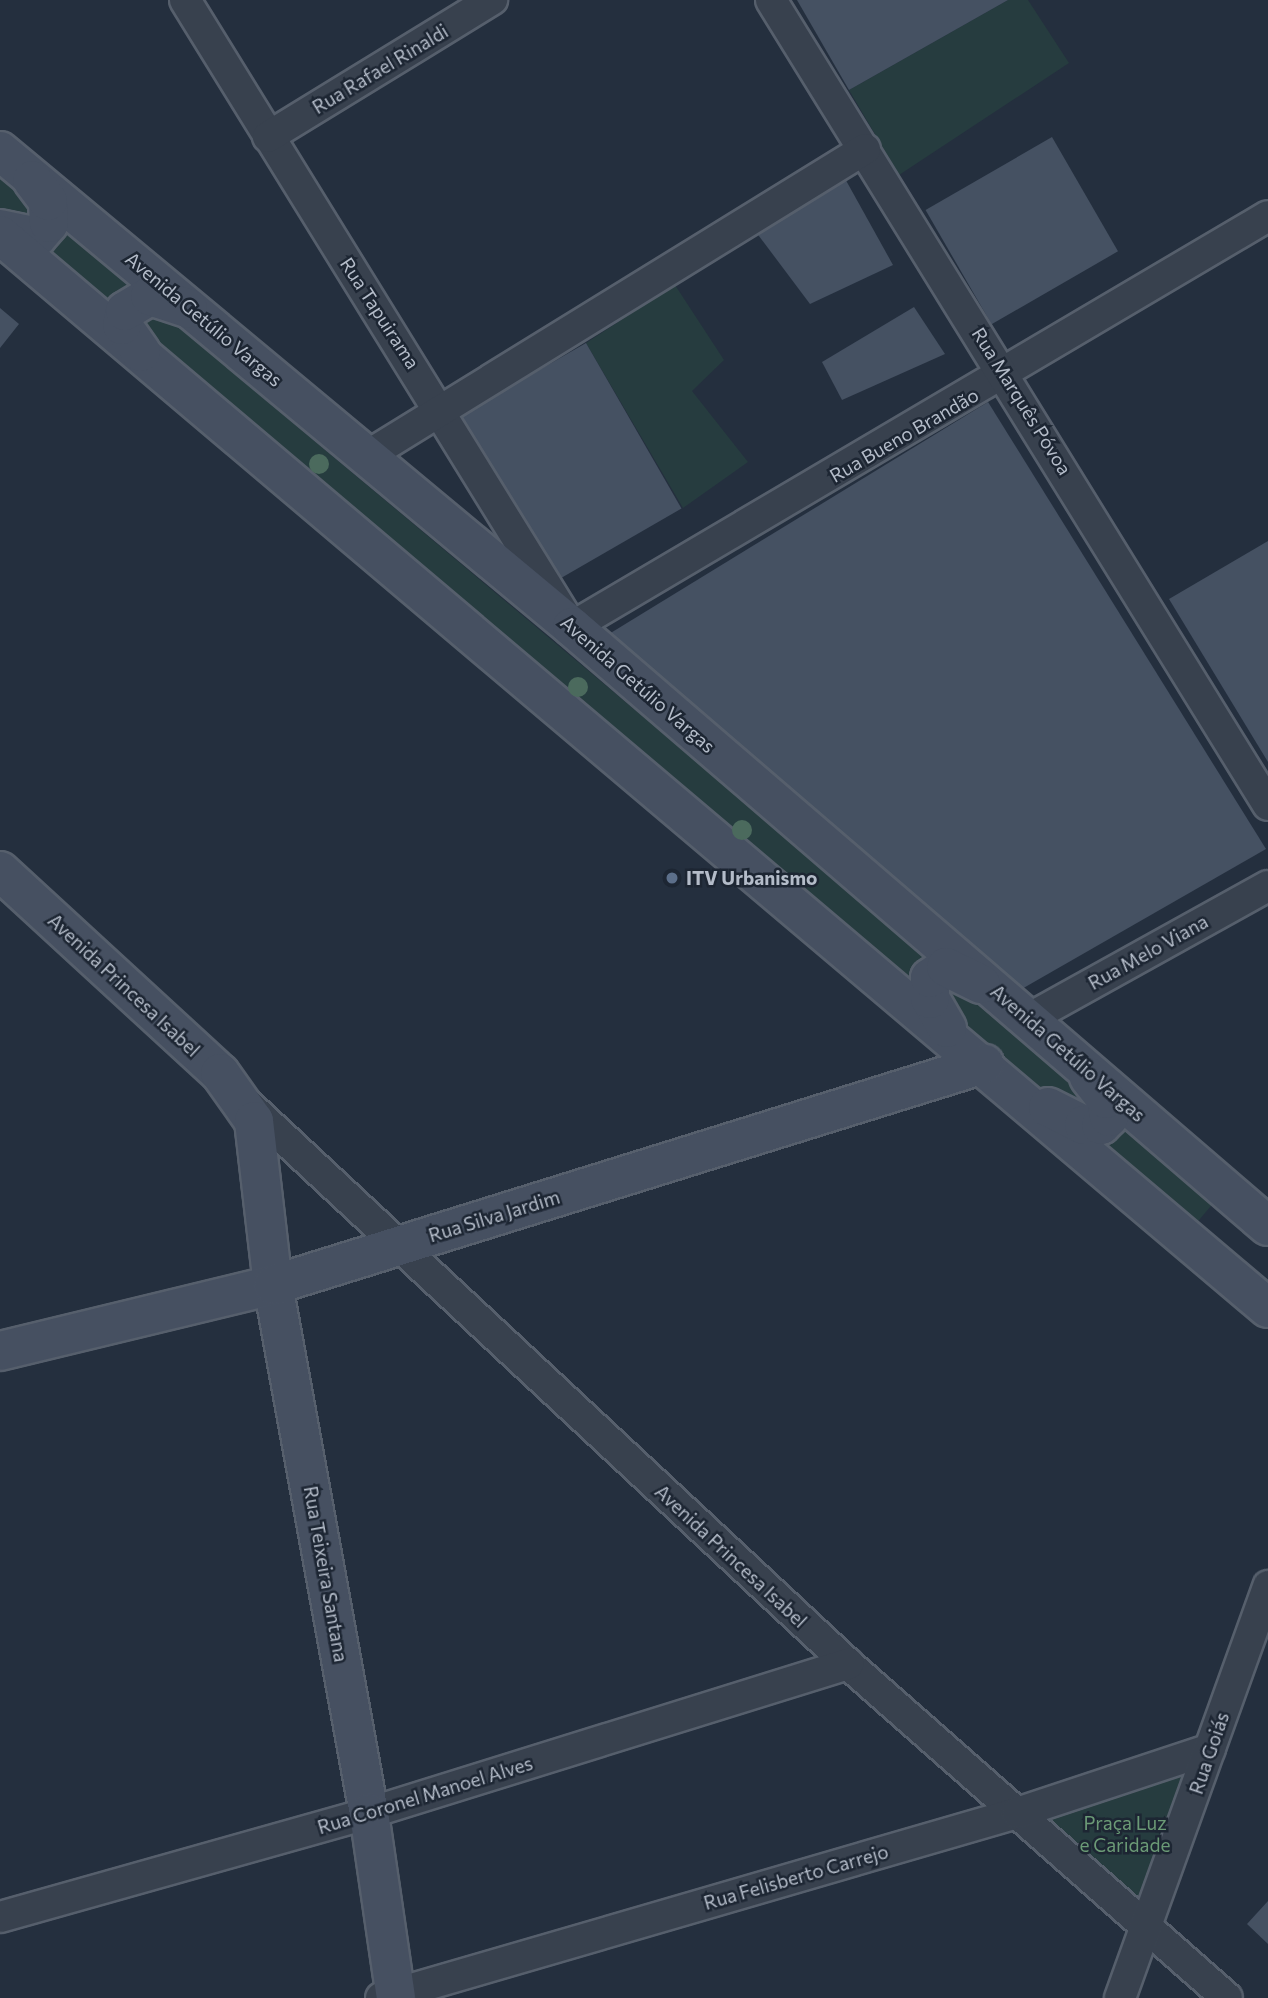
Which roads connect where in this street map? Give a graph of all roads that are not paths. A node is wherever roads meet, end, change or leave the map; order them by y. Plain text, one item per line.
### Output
1 (185, 0) edge
2 (492, 0) edge
3 (771, 0) edge
4 (268, 137) junction
5 (865, 149) junction
6 (13, 162) edge
7 (1268, 216) edge
8 (0, 229) edge
9 (0, 235) edge
10 (197, 312) junction
11 (150, 362) junction
12 (1007, 375) junction
13 (443, 410) junction
14 (367, 456) junction
15 (572, 628) junction
16 (1268, 805) edge
17 (0, 871) edge
18 (1268, 886) edge
19 (1016, 1008) junction
20 (1075, 1059) junction
21 (985, 1066) junction
22 (245, 1102) junction
23 (260, 1149) joint
24 (1268, 1226) edge
25 (396, 1247) junction
26 (273, 1285) junction
27 (1268, 1308) edge
28 (0, 1351) edge
29 (1268, 1586) edge
30 (848, 1664) junction
31 (1210, 1749) junction
32 (369, 1813) junction
33 (1017, 1813) junction
34 (0, 1917) edge
35 (1149, 1926) junction
36 (391, 1997) edge
37 (1120, 1998) edge
38 (1227, 1998) edge

1 - 4 street, Rua Tapuirama
2 - 4 street, Rua Rafael Rinaldi
3 - 5 street, Rua Marquês Póvoa
4 - 13 street, Rua Tapuirama
5 - 12 street, Rua Marquês Póvoa
5 - 13 street
6 - 8 main road
6 - 10 main road, Avenida Getúlio Vargas
7 - 12 street, Rua Bueno Brandão
9 - 11 main road
10 - 11 main road
10 - 14 main road, Avenida Getúlio Vargas
11 - 21 main road
12 - 15 street, Rua Bueno Brandão
12 - 16 street, Rua Marquês Póvoa
13 - 14 street
13 - 15 street, Rua Tapuirama
14 - 15 main road, Avenida Getúlio Vargas
15 - 19 main road, Avenida Getúlio Vargas
17 - 22 main road, Avenida Princesa Isabel
18 - 19 street, Rua Melo Viana
19 - 20 main road, Avenida Getúlio Vargas
19 - 21 main road
20 - 21 main road
20 - 24 main road, Avenida Getúlio Vargas
21 - 25 main road, Rua Silva Jardim
21 - 27 main road
22 - 23 main road, Avenida Princesa Isabel
22 - 25 street, Avenida Princesa Isabel
23 - 26 main road, Rua Teixeira Santana
25 - 26 main road, Rua Silva Jardim
25 - 30 street, Avenida Princesa Isabel
26 - 28 main road, Rua Silva Jardim
26 - 32 main road, Rua Teixeira Santana
29 - 31 street, Rua Goiás
30 - 32 street, Rua Coronel Manoel Alves
30 - 33 street, Avenida Princesa Isabel
31 - 33 street, Rua Felisberto Carrejo
31 - 35 street, Rua Goiás
32 - 34 street, Rua Coronel Manoel Alves
32 - 36 main road, Rua Teixeira Santana
33 - 35 street, Avenida Princesa Isabel
33 - 36 street, Rua Felisberto Carrejo
35 - 37 street, Rua Goiás
35 - 38 street, Avenida Princesa Isabel

